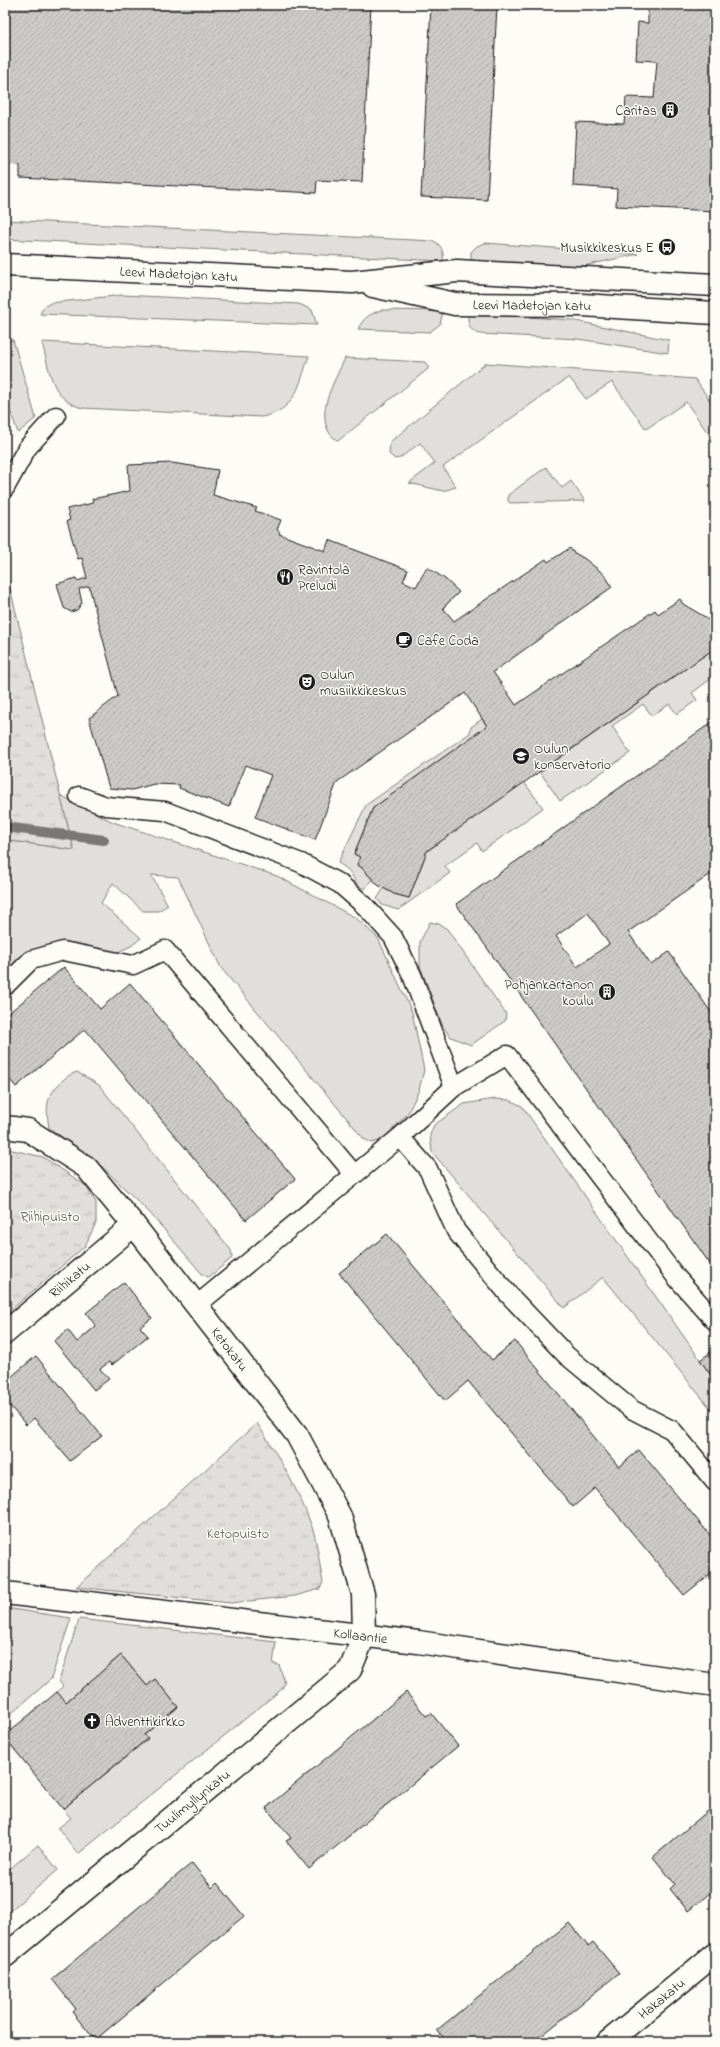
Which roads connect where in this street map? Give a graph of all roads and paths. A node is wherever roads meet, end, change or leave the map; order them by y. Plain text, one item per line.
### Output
1 (5, 265) edge
2 (352, 282) junction
3 (715, 285) edge
4 (715, 313) edge
5 (56, 416) dead end
6 (5, 488) edge
7 (79, 796) dead end
8 (5, 986) edge
9 (454, 1087) junction
10 (5, 1127) edge
11 (400, 1137) junction
12 (354, 1174) junction
13 (134, 1225) junction
14 (197, 1305) junction
15 (715, 1321) edge
16 (5, 1333) edge
17 (715, 1482) edge
18 (5, 1593) edge
19 (364, 1636) junction
20 (715, 1685) edge
21 (715, 1954) edge
22 (5, 1956) edge
23 (608, 2042) edge

1 - 2 street, Leevi Madetojan katu
2 - 3 street, Leevi Madetojan katu
2 - 4 street, Leevi Madetojan katu
5 - 6 lane
7 - 9 lane
8 - 12 lane
9 - 11 lane
9 - 15 lane
10 - 13 street, Ketokatu
11 - 12 lane
11 - 17 lane
12 - 14 lane
13 - 14 street, Ketokatu
13 - 16 street, Riihikatu
14 - 19 street, Ketokatu
18 - 19 street, Kollaantie
19 - 20 street, Kollaantie
19 - 22 street, Tuulimyllynkatu
21 - 23 street, Hakakatu

